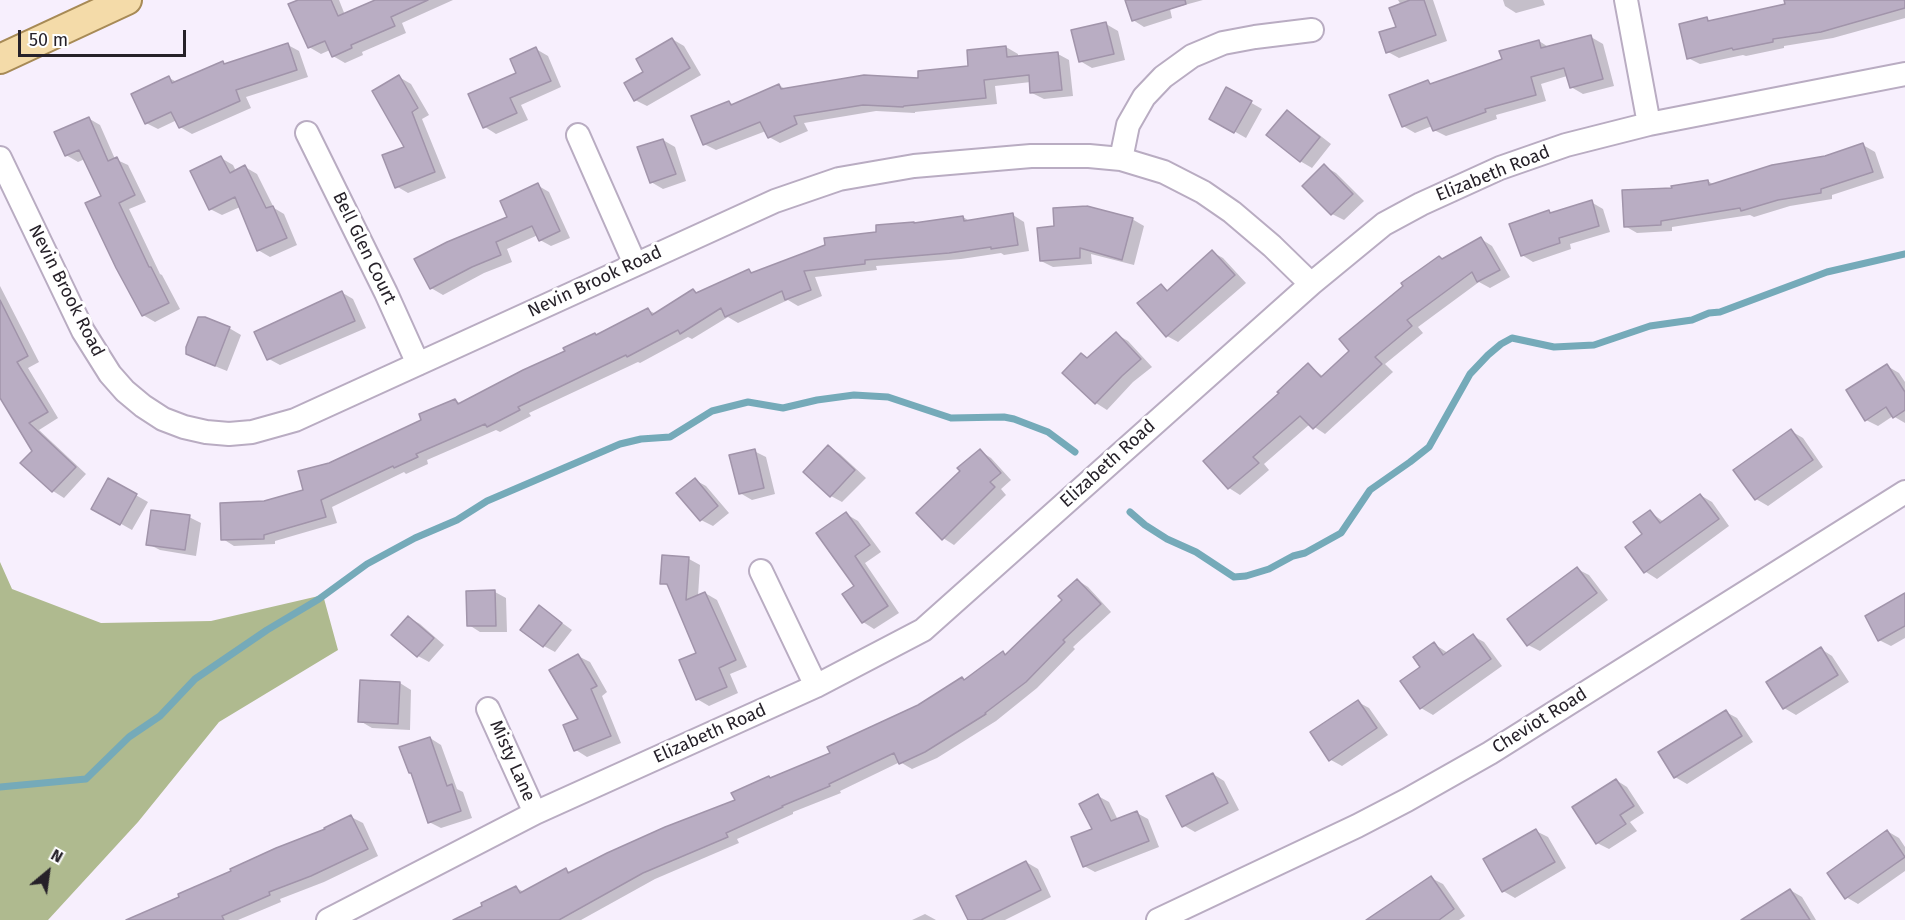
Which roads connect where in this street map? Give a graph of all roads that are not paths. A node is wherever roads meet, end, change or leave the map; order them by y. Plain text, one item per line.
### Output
1 (127, 0) edge
2 (1626, 0) edge
3 (1312, 30) dead end
4 (0, 59) edge
5 (1905, 74) edge
6 (1649, 124) junction
7 (307, 133) dead end
8 (578, 135) dead end
9 (0, 158) edge
10 (1121, 159) junction
11 (635, 264) junction
12 (1311, 284) junction
13 (418, 364) junction
14 (1905, 492) edge
15 (761, 571) dead end
16 (816, 686) junction
17 (488, 709) dead end
18 (535, 813) junction
19 (328, 920) edge
20 (1158, 920) edge

1 - 4 main road
2 - 6 street
3 - 10 street
5 - 6 street, Elizabeth Road
6 - 12 street, Elizabeth Road
7 - 13 street, Bell Glen Court
8 - 11 street
9 - 13 street, Nevin Brook Road
10 - 11 street, Nevin Brook Road
10 - 12 street, Nevin Brook Road
11 - 13 street, Nevin Brook Road
12 - 16 street, Elizabeth Road
14 - 20 street, Cheviot Road
15 - 16 street
16 - 18 street, Elizabeth Road
17 - 18 street, Misty Lane
18 - 19 street, Elizabeth Road

